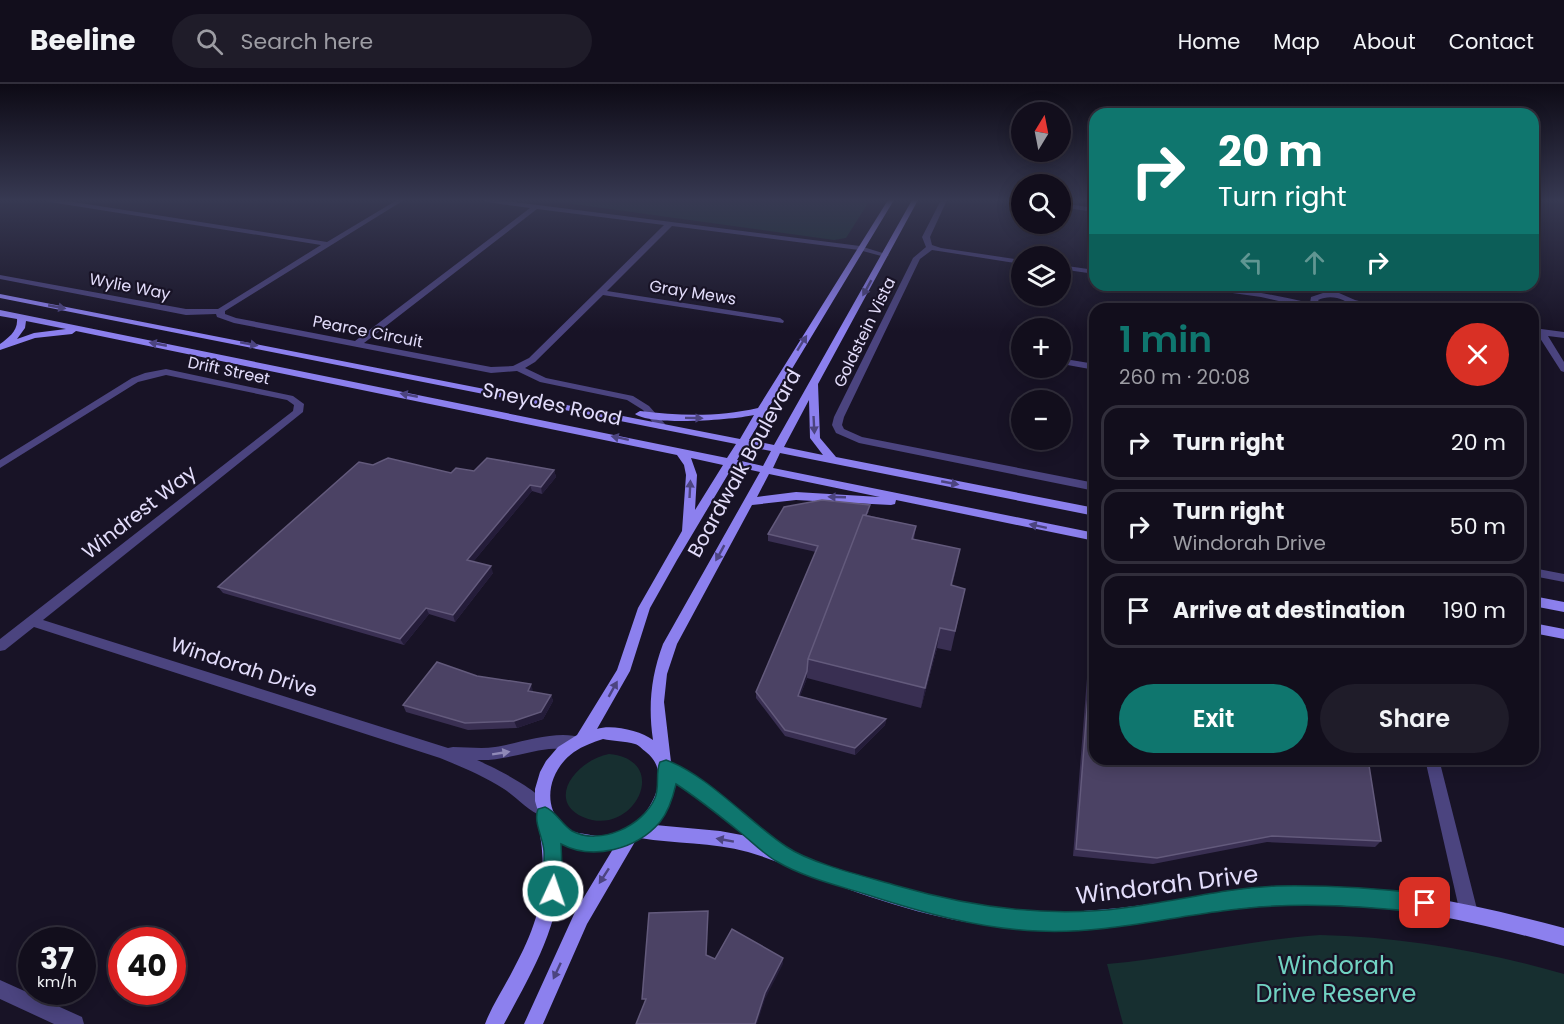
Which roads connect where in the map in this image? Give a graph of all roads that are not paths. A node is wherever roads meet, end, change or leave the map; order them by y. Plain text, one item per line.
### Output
1 (328, 244) edge
2 (487, 244) edge
3 (653, 244) edge
4 (798, 244) edge
5 (863, 244) edge
6 (891, 244) edge
7 (928, 244) edge
8 (931, 247) junction
9 (858, 251) junction
10 (885, 255) junction
11 (1011, 260) edge
12 (1071, 269) edge
13 (1089, 271) edge
14 (0, 277) edge
15 (1234, 291) edge
16 (1322, 291) edge
17 (1341, 291) edge
18 (600, 292) junction
19 (1262, 295) junction
20 (0, 296) edge
21 (1319, 296) junction
22 (1296, 303) edge
23 (1315, 303) edge
24 (1353, 303) edge
25 (1354, 303) edge
26 (220, 311) junction
27 (0, 313) edge
28 (21, 317) junction
29 (780, 321) dead end
30 (90, 330) junction
31 (1539, 332) edge
32 (1539, 335) edge
33 (1564, 335) edge
34 (357, 344) junction
35 (2, 346) edge
36 (1071, 363) edge
37 (1089, 366) edge
38 (518, 368) junction
39 (1564, 369) edge
40 (388, 372) junction
41 (814, 383) junction
42 (445, 402) junction
43 (552, 404) junction
44 (300, 406) joint
45 (760, 411) junction
46 (653, 416) junction
47 (661, 426) junction
48 (741, 441) junction
49 (776, 449) junction
50 (678, 450) junction
51 (832, 460) junction
52 (730, 461) junction
53 (0, 465) edge
54 (766, 468) junction
55 (1089, 486) edge
56 (749, 502) junction
57 (937, 504) junction
58 (1089, 511) edge
59 (687, 533) junction
60 (1089, 536) edge
61 (1539, 573) edge
62 (1564, 578) edge
63 (1539, 602) edge
64 (1564, 607) edge
65 (32, 621) junction
66 (1539, 629) edge
67 (1564, 634) edge
68 (0, 646) edge
69 (580, 740) junction
70 (443, 753) junction
71 (665, 764) junction
72 (1433, 765) edge
73 (543, 812) junction
74 (634, 833) junction
75 (781, 854) junction
76 (1469, 913) junction
77 (1564, 937) edge
78 (0, 989) edge
79 (75, 1024) edge
80 (494, 1024) edge
81 (532, 1024) edge

1 - 26 street
2 - 34 street
3 - 18 street
4 - 9 street
5 - 9 main road, Boardwalk Boulevard
6 - 10 main road, Boardwalk Boulevard
7 - 8 street
8 - 11 street
8 - 55 street, Goldstein Vista
9 - 10 street
45 -> 9 main road, Boardwalk Boulevard
10 -> 41 main road, Boardwalk Boulevard
12 - 13 street
14 - 26 street, Wylie Way
15 - 19 street
16 - 21 street
17 - 25 street
18 - 29 street, Gray Mews
18 - 38 street
19 - 21 street
19 - 22 street
20 -> 40 main road, Sneydes Road
21 - 23 street
21 - 24 street
26 - 34 street, Pearce Circuit
27 - 28 main road, Sneydes Road
28 - 30 main road, Sneydes Road
28 - 35 main road
30 - 35 main road
42 -> 30 main road, Sneydes Road
31 - 33 street
32 - 39 street
34 - 38 street, Pearce Circuit
36 - 37 street
38 - 46 street
40 - 42 main road
40 - 43 main road, Sneydes Road
41 - 49 main road, Boardwalk Boulevard
41 -> 51 main road
50 -> 42 main road, Sneydes Road
43 - 46 main road
43 - 47 main road, Sneydes Road
44 - 53 street, Drift Street
44 - 65 street, Windrest Way
46 -> 45 main road
45 - 48 main road, Boardwalk Boulevard
46 - 47 street
47 - 48 main road, Sneydes Road
48 - 49 main road, Sneydes Road
48 - 52 main road, Boardwalk Boulevard
49 - 51 main road, Sneydes Road
49 - 54 main road, Boardwalk Boulevard
50 - 52 main road, Sneydes Road
59 -> 50 main road
51 -> 58 main road, Sneydes Road
52 - 54 main road, Sneydes Road
52 - 59 main road, Boardwalk Boulevard
54 - 56 main road, Boardwalk Boulevard
54 - 57 main road, Sneydes Road
57 -> 56 main road
56 -> 71 main road, Boardwalk Boulevard
60 -> 57 main road, Sneydes Road
69 -> 59 main road, Boardwalk Boulevard
61 - 62 street
63 - 64 main road
65 - 68 street, Windrest Way
65 - 70 street, Windorah Drive
66 - 67 main road
70 -> 69 street, Windorah Drive
69 - 71 main road
69 - 73 main road
70 - 73 street, Windorah Drive
71 - 74 main road
71 - 75 main road, Windorah Drive
72 - 76 street
73 - 74 main road
73 - 80 main road
75 -> 74 main road, Windorah Drive
74 -> 81 main road
75 - 76 main road, Windorah Drive
76 - 77 main road, Windorah Drive
78 - 79 street

